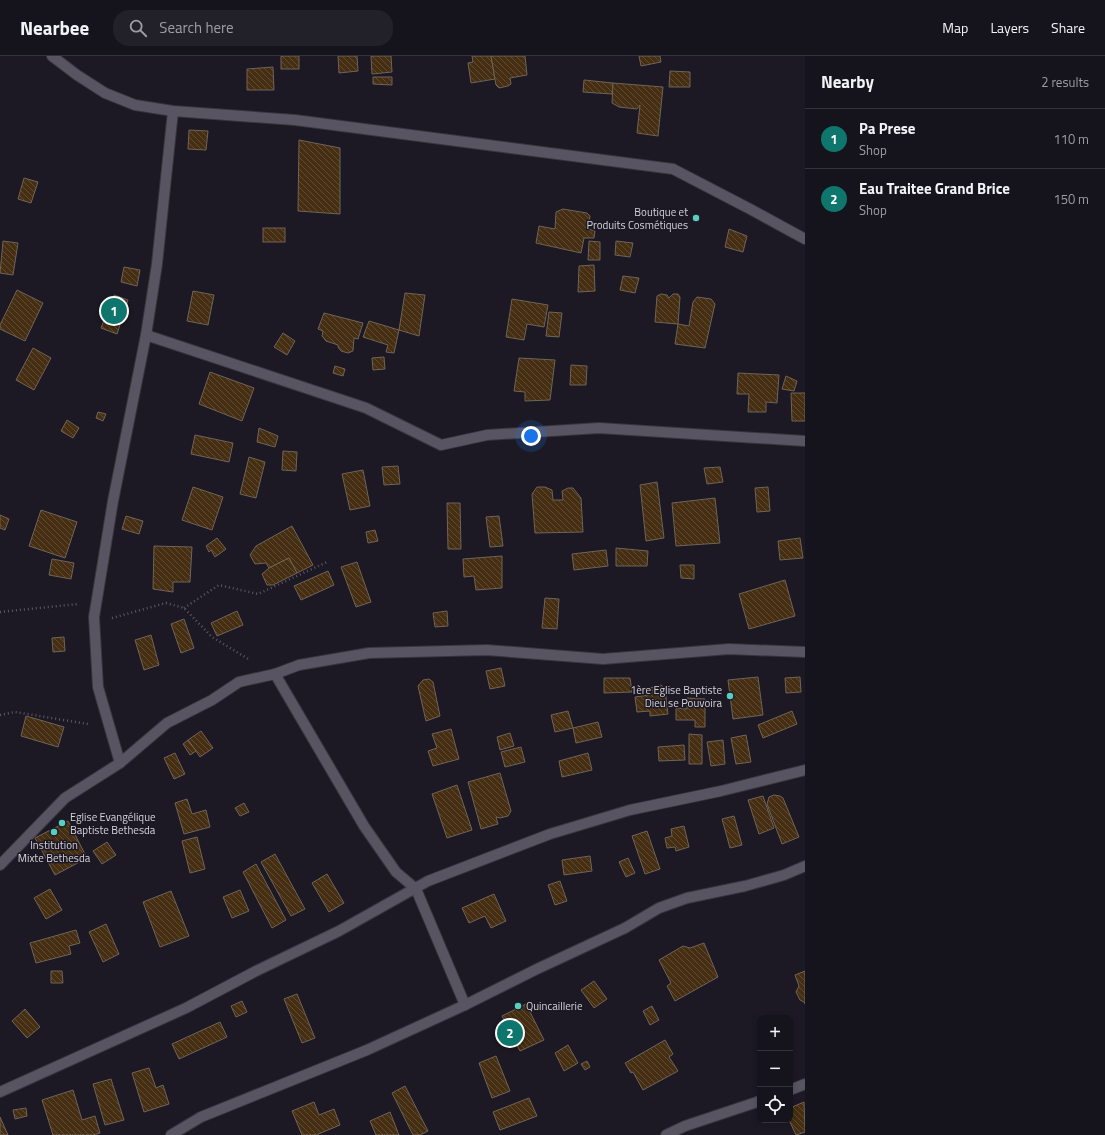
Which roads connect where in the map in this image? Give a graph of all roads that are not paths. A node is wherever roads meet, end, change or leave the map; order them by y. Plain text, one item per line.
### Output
1 (52, 56) edge
2 (173, 111) junction
3 (805, 239) edge
4 (146, 335) junction
5 (805, 441) edge
6 (805, 652) edge
7 (275, 674) junction
8 (120, 763) junction
9 (805, 770) edge
10 (0, 865) edge
11 (805, 866) edge
12 (416, 889) junction
13 (466, 1005) junction
14 (805, 1084) edge
15 (793, 1089) edge
16 (0, 1092) edge
17 (757, 1102) edge
18 (171, 1135) edge
19 (666, 1135) edge

1 - 2 street
2 - 3 street
2 - 4 street
4 - 5 street
4 - 8 street
6 - 7 street
7 - 8 street
7 - 12 street
8 - 10 street
9 - 12 street
11 - 13 street
12 - 13 street
12 - 16 street
13 - 18 street
14 - 15 street
17 - 19 street

